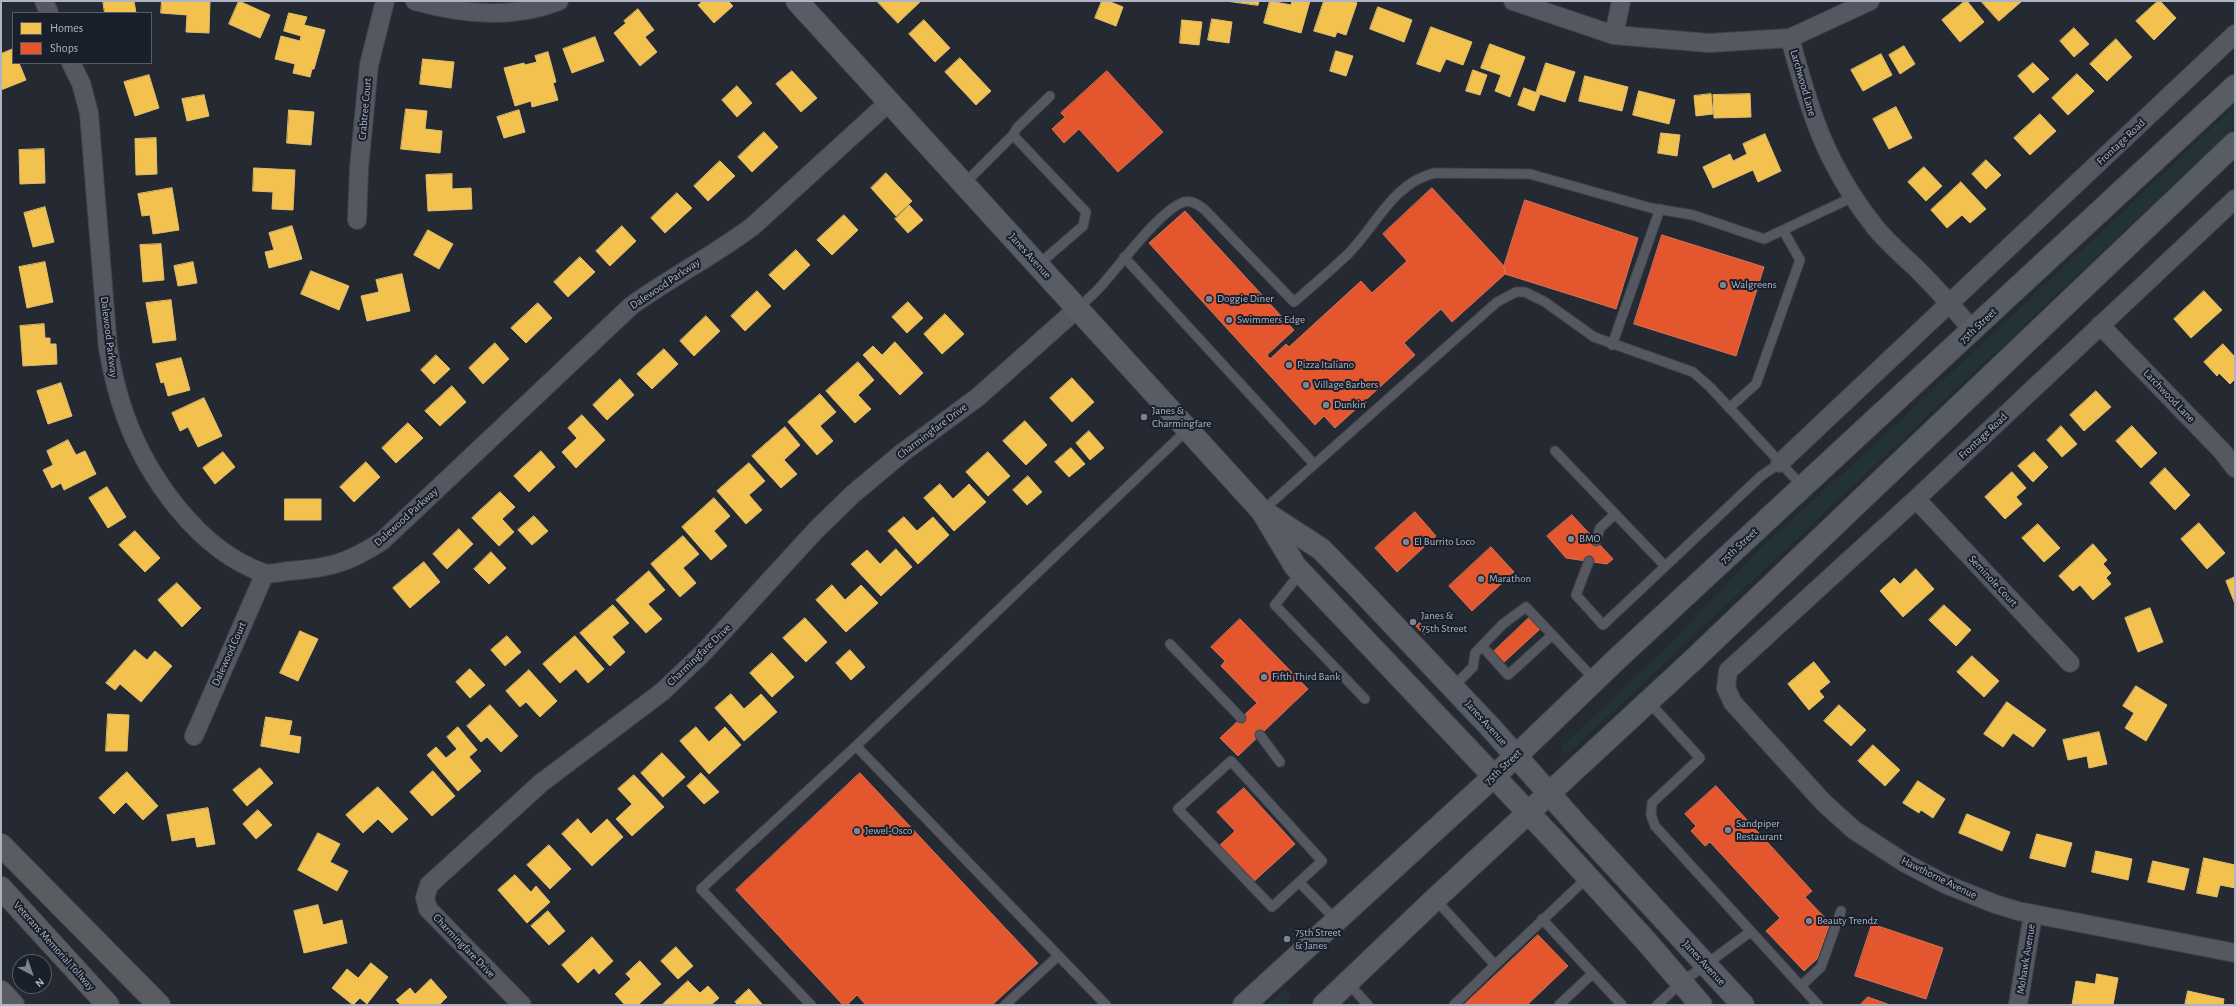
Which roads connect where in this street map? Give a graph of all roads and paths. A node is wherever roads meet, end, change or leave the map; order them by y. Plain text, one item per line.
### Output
1 (44, 1) edge
2 (386, 1) edge
3 (415, 1) edge
4 (560, 1) edge
5 (797, 1) edge
6 (1513, 1) edge
7 (1621, 1) edge
8 (1870, 1) edge
9 (49, 12) edge
10 (2235, 34) edge
11 (1614, 35) junction
12 (1790, 38) junction
13 (72, 64) edge
14 (2235, 86) edge
15 (1050, 96) dead end
16 (889, 102) junction
17 (1013, 135) junction
18 (2235, 143) edge
19 (964, 184) junction
20 (1853, 198) junction
21 (2235, 199) edge
22 (1660, 209) junction
23 (357, 220) dead end
24 (1783, 230) junction
25 (1124, 258) junction
26 (1038, 265) junction
27 (1950, 304) junction
28 (1078, 308) junction
29 (2100, 325) junction
30 (1974, 330) junction
31 (1612, 345) junction
32 (1729, 408) junction
33 (1188, 429) junction
34 (1555, 451) dead end
35 (1780, 463) junction
36 (1314, 464) junction
37 (2235, 468) edge
38 (1803, 487) junction
39 (1916, 499) junction
40 (1262, 511) junction
41 (1615, 514) junction
42 (1596, 541) dead end
43 (1589, 561) dead end
44 (1665, 566) junction
45 (1301, 572) junction
46 (265, 573) junction
47 (1551, 636) junction
48 (1170, 644) dead end
49 (1482, 646) junction
50 (2070, 663) dead end
51 (1728, 671) joint
52 (1595, 680) junction
53 (1453, 687) junction
54 (1365, 699) dead end
55 (1648, 701) junction
56 (1241, 718) dead end
57 (1260, 735) dead end
58 (194, 736) dead end
59 (856, 746) junction
60 (1516, 756) junction
61 (1280, 762) dead end
62 (1494, 776) junction
63 (1549, 794) junction
64 (1528, 813) junction
65 (1, 844) edge
66 (1588, 877) junction
67 (1299, 882) junction
68 (1, 888) edge
69 (1435, 899) junction
70 (1841, 911) dead end
71 (2033, 914) junction
72 (1542, 920) junction
73 (1337, 921) junction
74 (1750, 932) junction
75 (2235, 953) edge
76 (1058, 956) junction
77 (1495, 965) junction
78 (1706, 965) junction
79 (1592, 974) junction
80 (1682, 982) junction
81 (1348, 983) junction
82 (1800, 986) junction
83 (1, 992) edge
84 (13, 1005) edge
85 (108, 1005) edge
86 (159, 1005) edge
87 (522, 1005) edge
88 (811, 1005) edge
89 (1005, 1005) edge
90 (1106, 1005) edge
91 (1244, 1005) edge
92 (1324, 1005) edge
93 (1368, 1005) edge
94 (1454, 1005) edge
95 (1559, 1005) edge
96 (1622, 1005) edge
97 (1657, 1005) edge
98 (1701, 1005) edge
99 (1743, 1005) edge
100 (1818, 1005) edge
101 (2018, 1005) edge

1 - 9 street
2 - 23 street, Crabtree Court
3 - 4 street
5 - 16 main road, Janes Avenue
6 - 11 street, Larchwood Lane
7 - 11 street
8 - 12 street
10 - 27 street, Frontage Road
11 - 12 street, Larchwood Lane
12 - 20 street, Larchwood Lane
13 - 46 street, Dalewood Parkway
14 - 30 main road, 75th Street
15 - 17 lane
16 - 19 main road, Janes Avenue
16 - 46 street, Dalewood Parkway
17 - 19 lane
17 - 26 lane
18 - 55 main road
19 - 26 main road, Janes Avenue
20 - 24 lane
20 - 27 street, Larchwood Lane
21 - 29 street, Frontage Road
22 - 24 lane
22 - 25 lane
22 - 31 lane
24 - 32 lane
25 - 28 lane
25 - 36 lane
26 - 28 main road, Janes Avenue
27 - 30 street, Larchwood Lane
27 - 35 street, Frontage Road
28 - 33 main road, Janes Avenue
28 - 87 street, Charmingfare Drive
29 - 37 street, Larchwood Lane
29 - 39 street, Frontage Road
30 - 38 main road, 75th Street
31 - 32 lane
31 - 36 lane
32 - 35 lane
33 - 40 main road, Janes Avenue
33 - 59 lane
34 - 41 lane
35 - 38 lane
35 - 44 lane
36 - 40 lane
38 - 52 main road, 75th Street
39 - 50 street, Seminole Court
39 - 51 street, Frontage Road
40 - 45 main road, Janes Avenue
40 - 53 main road, Janes Avenue
41 - 42 lane
41 - 44 lane
43 - 44 lane
45 - 54 lane
45 - 62 main road, Janes Avenue
46 - 58 street, Dalewood Court
47 - 49 lane
47 - 49 lane
47 - 52 lane
48 - 56 lane
49 - 53 lane
51 - 71 street, Hawthorne Avenue
52 - 60 main road, 75th Street
53 - 60 main road, Janes Avenue
55 - 63 main road
55 - 74 lane
57 - 61 lane
59 - 76 lane
59 - 88 lane
60 - 62 main road, 75th Street
60 - 63 main road, Janes Avenue
62 - 64 main road, Janes Avenue
62 - 73 main road, 75th Street
63 - 64 main road
63 - 78 main road, Janes Avenue
64 - 66 main road, Janes Avenue
64 - 69 main road
65 - 86 highway
66 - 72 lane
66 - 80 main road, Janes Avenue
67 - 67 lane
67 - 73 lane
68 - 85 highway, Veterans Memorial Tollway
69 - 77 lane
69 - 81 main road
70 - 82 lane
71 - 75 street, Hawthorne Avenue
71 - 101 street, Mohawk Avenue
72 - 77 lane
72 - 79 lane
73 - 91 main road, 75th Street
74 - 78 lane
74 - 82 lane
76 - 89 lane
76 - 90 lane
77 - 94 lane
78 - 80 lane
78 - 99 main road, Janes Avenue
79 - 95 lane
79 - 96 lane
80 - 97 lane
80 - 98 main road, Janes Avenue
81 - 92 main road
81 - 93 lane
82 - 100 lane
83 - 84 highway

